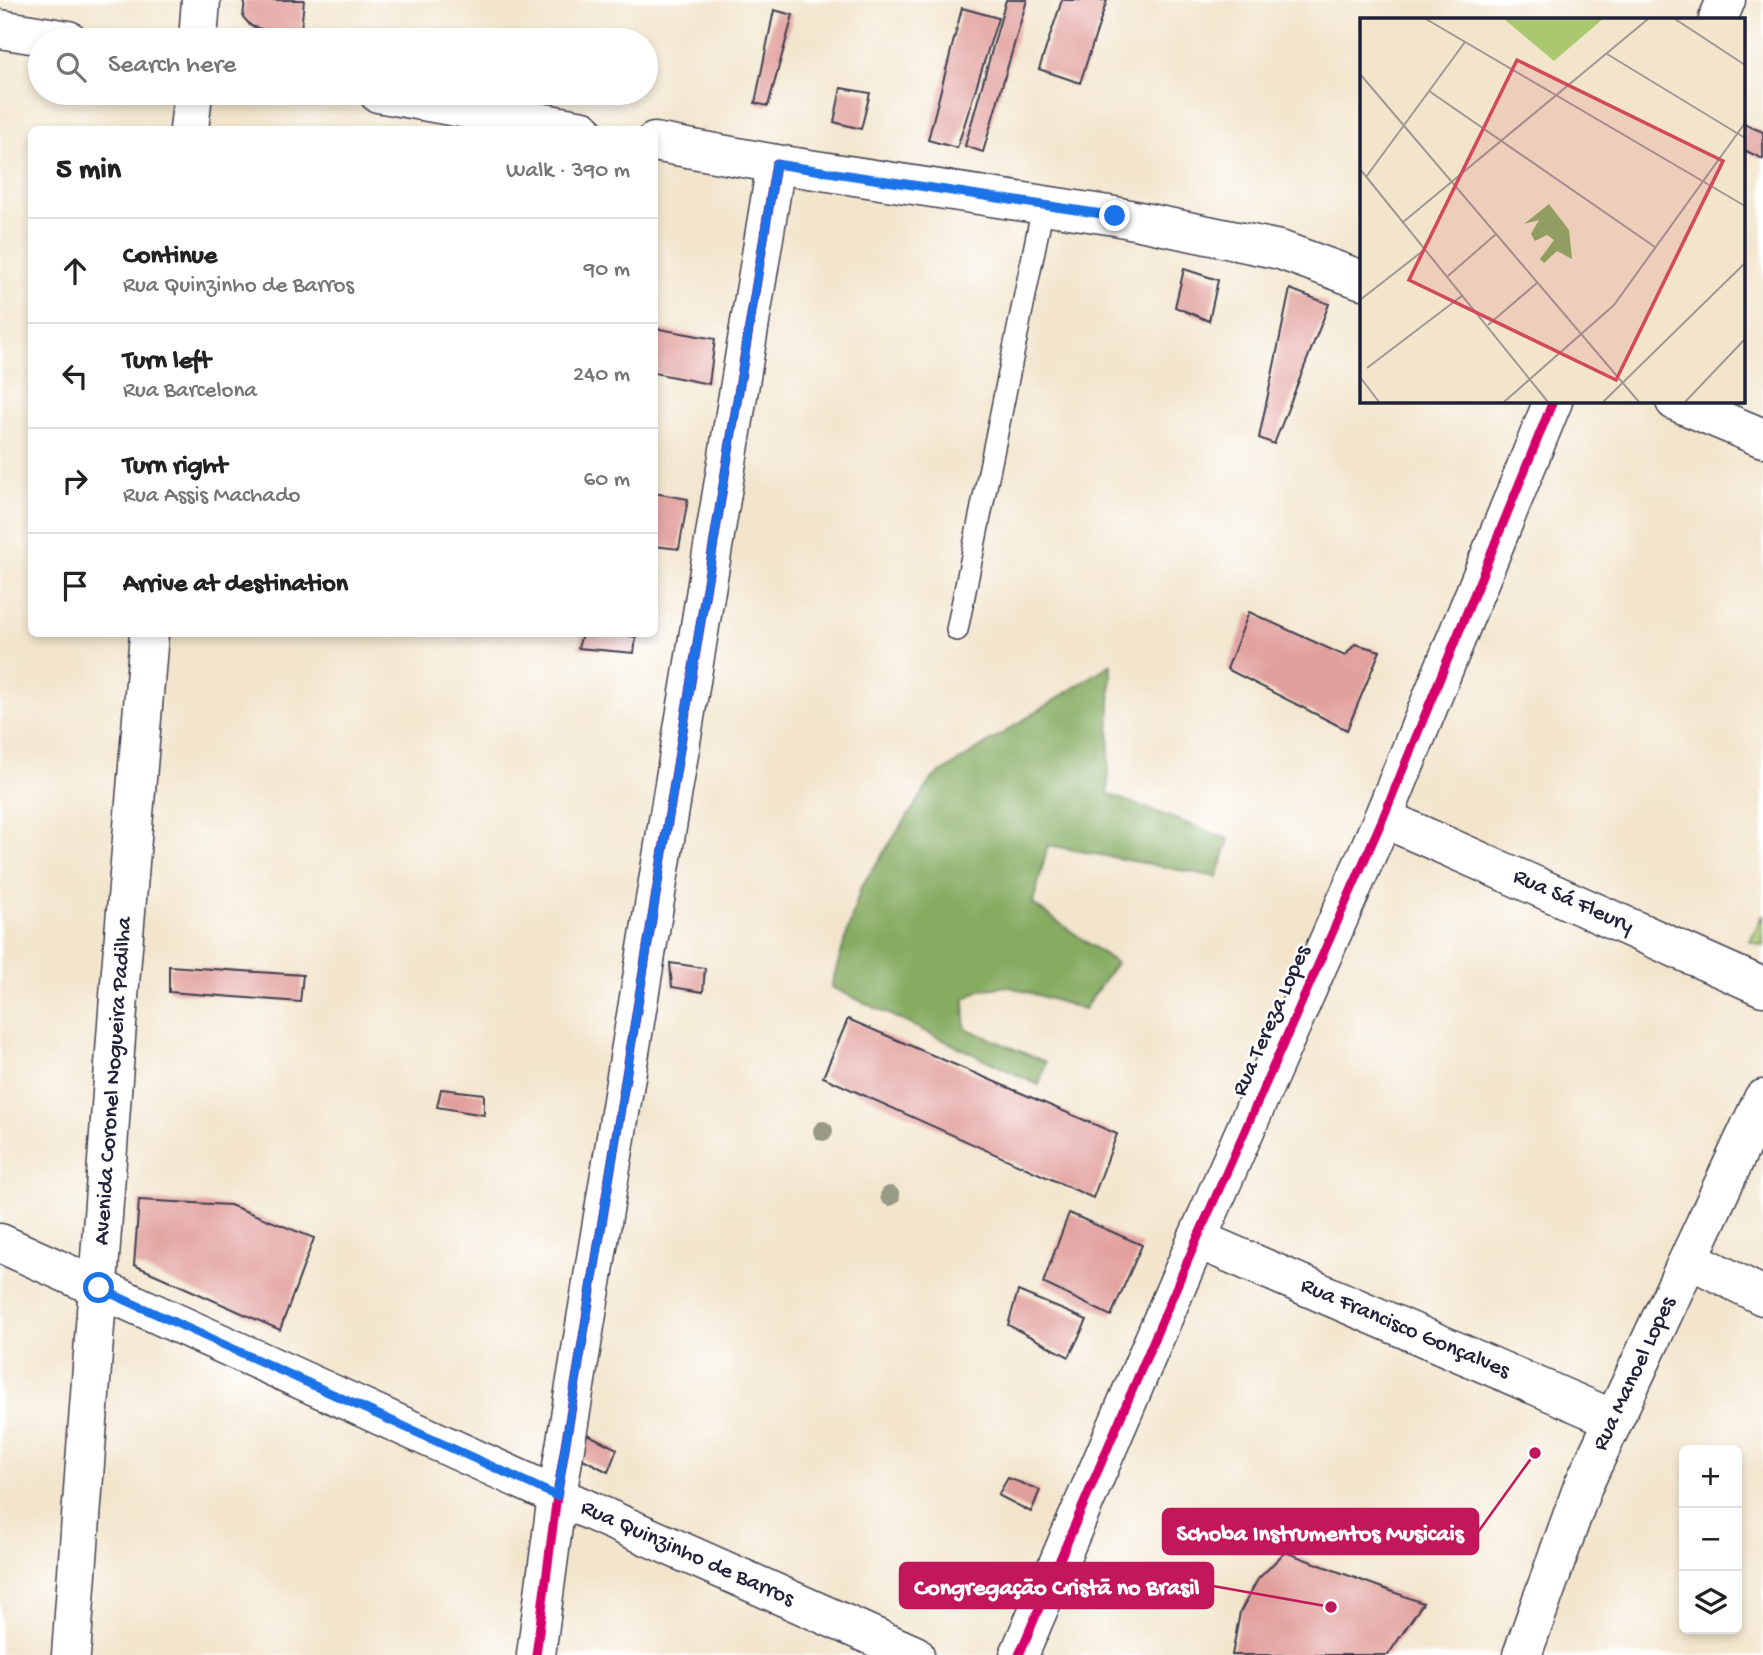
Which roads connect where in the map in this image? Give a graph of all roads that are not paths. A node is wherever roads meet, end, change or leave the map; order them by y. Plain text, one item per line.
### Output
1 (201, 0) edge
2 (1726, 0) edge
3 (1718, 18) edge
4 (199, 28) edge
5 (0, 29) edge
6 (28, 34) edge
7 (192, 105) edge
8 (444, 105) edge
9 (190, 126) edge
10 (561, 126) edge
11 (658, 143) edge
12 (776, 164) junction
13 (1043, 206) junction
14 (1360, 279) edge
15 (1553, 402) edge
16 (1677, 402) edge
17 (1763, 438) edge
18 (957, 631) dead end
19 (149, 637) edge
20 (1383, 818) junction
21 (1763, 986) edge
22 (1763, 1099) edge
23 (1196, 1239) junction
24 (0, 1243) edge
25 (1690, 1259) junction
26 (99, 1288) junction
27 (1763, 1296) edge
28 (1614, 1419) junction
29 (557, 1496) junction
30 (71, 1655) edge
31 (536, 1655) edge
32 (915, 1655) edge
33 (1019, 1655) edge
34 (1523, 1655) edge

1 - 4 street
2 - 3 street
5 - 6 street
7 - 9 street
8 - 10 street
11 - 12 street
12 - 13 street
12 - 29 street
13 - 14 street
13 - 18 lane
15 - 20 street, Rua Tereza Lopes
16 - 17 street
19 - 26 street, Avenida Coronel Nogueira Padilha
20 - 21 street, Rua Sá Fleury
20 - 23 street, Rua Tereza Lopes
22 - 25 street, Rua Manoel Lopes
23 - 28 street, Rua Francisco Gonçalves
23 - 33 street, Rua Tereza Lopes
24 - 26 street, Rua Quinzinho de Barros
25 - 27 street
25 - 28 street, Rua Manoel Lopes
26 - 29 street, Rua Quinzinho de Barros
26 - 30 street, Avenida Coronel Nogueira Padilha
28 - 34 street, Rua Manoel Lopes
29 - 31 street
29 - 32 street, Rua Quinzinho de Barros

